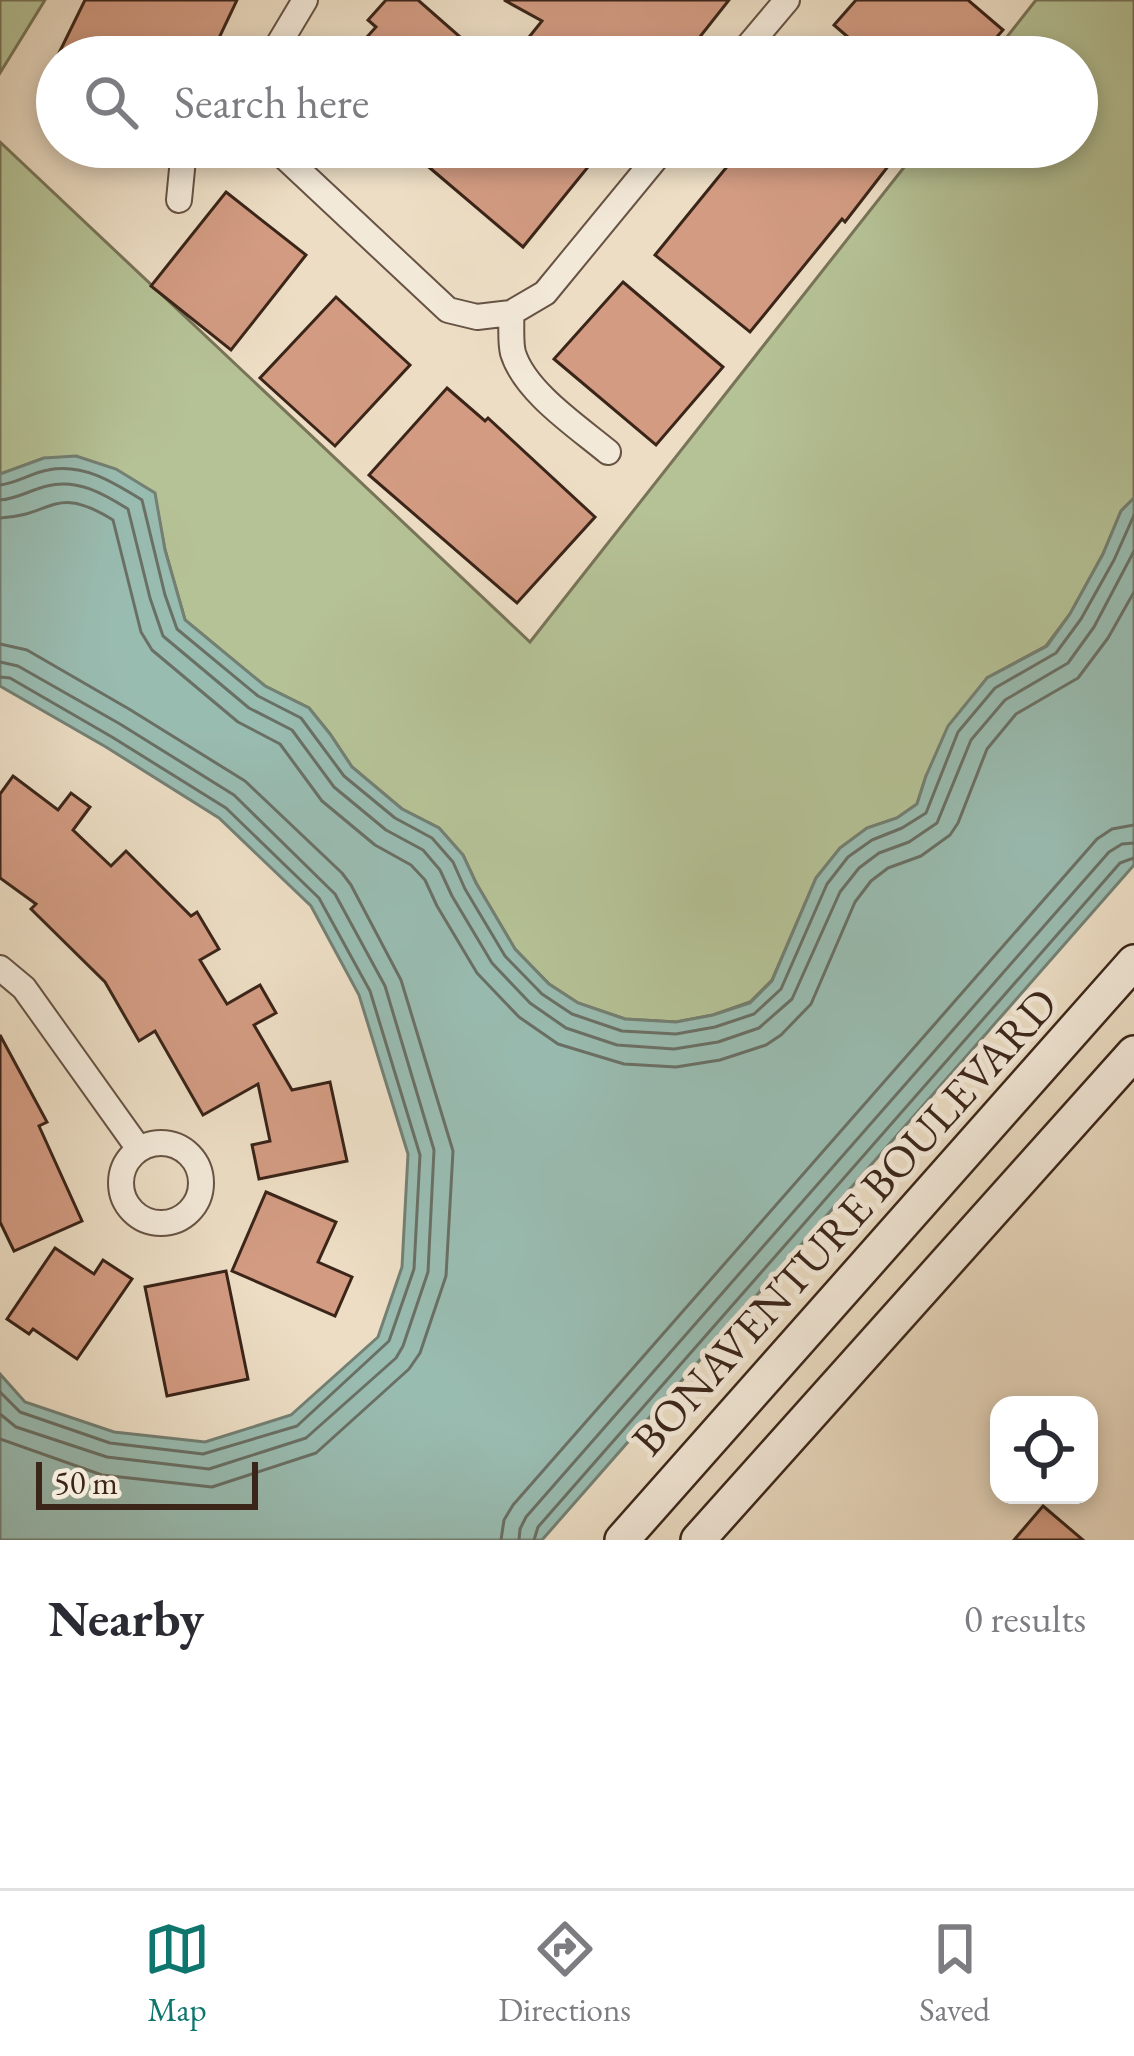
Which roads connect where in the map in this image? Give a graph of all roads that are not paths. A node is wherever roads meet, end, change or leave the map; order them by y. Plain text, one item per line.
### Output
1 (305, 0) edge
2 (787, 0) edge
3 (284, 36) edge
4 (757, 36) edge
5 (182, 168) edge
6 (296, 168) edge
7 (648, 168) edge
8 (179, 200) dead end
9 (511, 313) junction
10 (608, 452) dead end
11 (1134, 962) edge
12 (0, 968) edge
13 (1134, 1053) edge
14 (139, 1149) dead end
15 (622, 1540) edge
16 (698, 1540) edge

1 - 3 street
2 - 4 street
5 - 8 street
6 - 9 street
7 - 9 street
9 - 10 street
11 - 15 main road, BONAVENTURE BOULEVARD
12 - 14 street
13 - 16 main road

